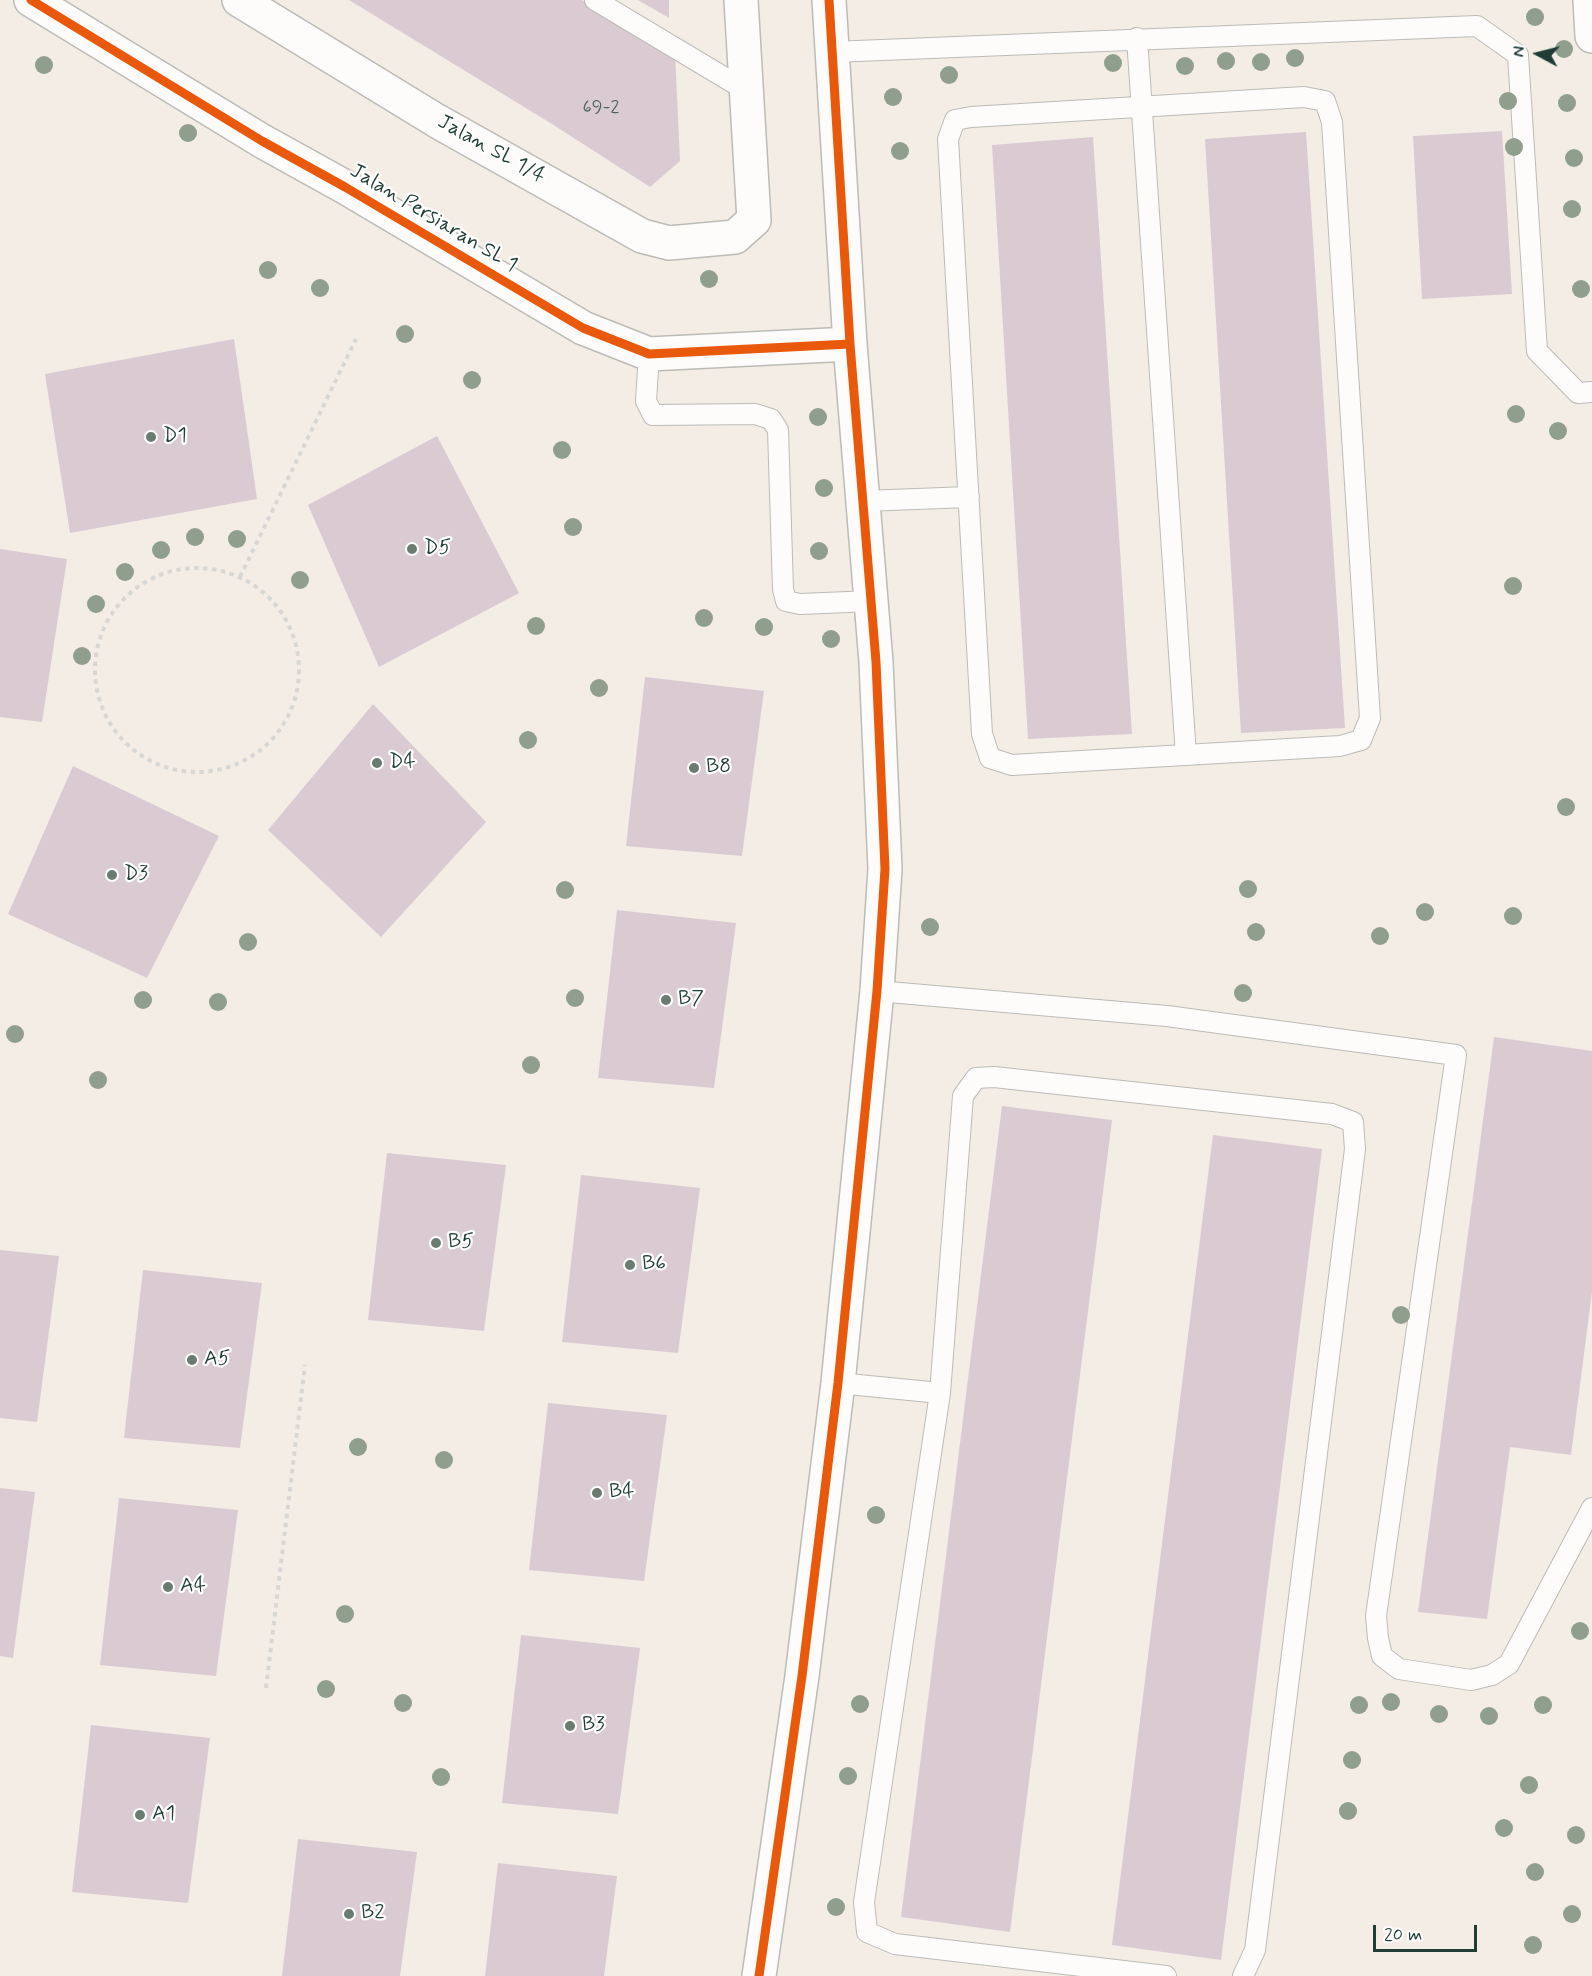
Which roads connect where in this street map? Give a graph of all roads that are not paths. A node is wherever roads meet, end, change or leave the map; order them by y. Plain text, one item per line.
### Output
1 (31, 0) edge
2 (239, 0) edge
3 (595, 0) edge
4 (741, 0) edge
5 (829, 0) edge
6 (1590, 0) edge
7 (66, 10) edge
8 (1592, 36) edge
9 (1137, 38) junction
10 (832, 52) junction
11 (747, 91) junction
12 (1142, 108) junction
13 (850, 344) junction
14 (649, 354) junction
15 (1592, 392) edge
16 (969, 497) junction
17 (864, 501) junction
18 (872, 601) junction
19 (1186, 755) junction
20 (877, 991) junction
21 (838, 1383) junction
22 (940, 1393) junction
23 (1592, 1508) edge
24 (759, 1976) edge
25 (1166, 1976) edge
26 (1243, 1976) edge

1 - 7 street, Jalan Persiaran SL 1
2 - 11 street, Jalan SL 1/4
3 - 11 lane
4 - 11 street
5 - 10 street
6 - 8 street
7 - 14 street, Jalan Persiaran SL 1
9 - 10 lane
9 - 12 lane
9 - 15 lane
10 - 13 street
12 - 16 lane
12 - 19 lane
12 - 19 lane
13 - 14 street, Jalan Persiaran SL 1
13 - 17 street
14 - 18 lane
16 - 17 lane
16 - 19 lane
17 - 18 street
18 - 20 street
20 - 21 street
20 - 23 lane
21 - 22 lane
21 - 24 street
22 - 25 lane
22 - 26 lane

